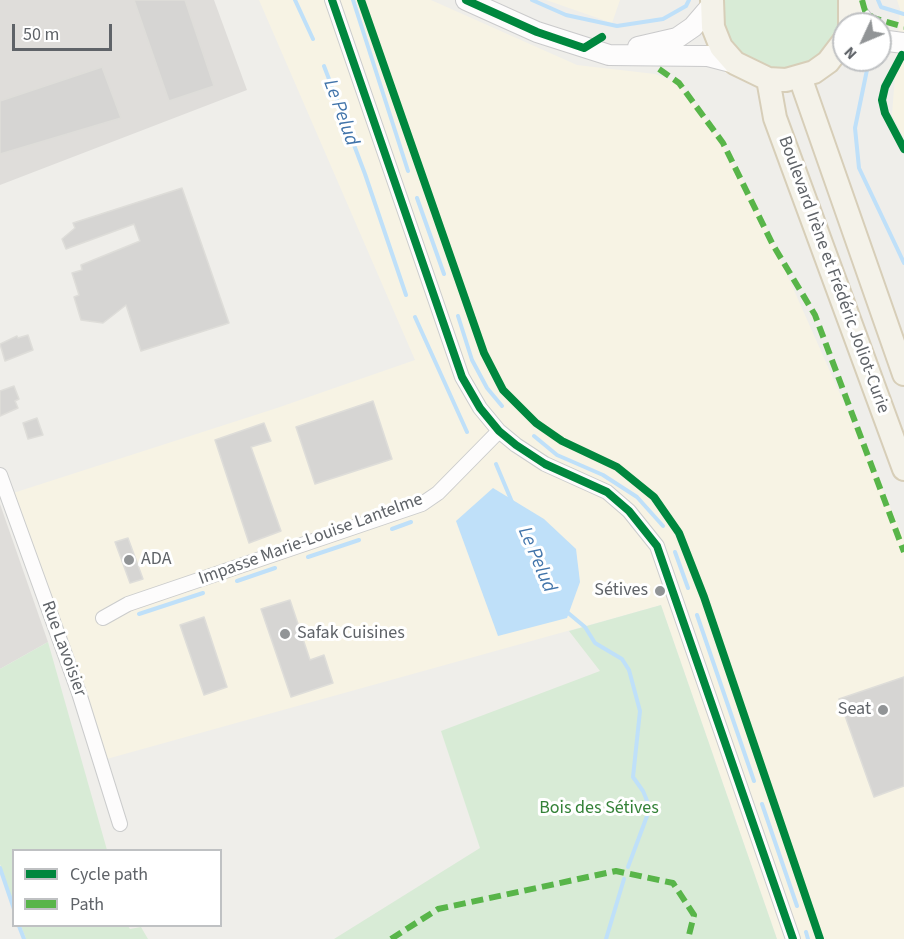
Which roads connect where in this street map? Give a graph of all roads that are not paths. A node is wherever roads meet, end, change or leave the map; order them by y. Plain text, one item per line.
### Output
1 (332, 0) edge
2 (466, 0) edge
3 (711, 3) edge
4 (584, 48) junction
5 (832, 57) edge
6 (735, 63) junction
7 (800, 77) junction
8 (768, 79) junction
9 (904, 374) edge
10 (499, 431) junction
11 (904, 469) edge
12 (0, 475) edge
13 (103, 618) dead end
14 (120, 825) dead end
15 (793, 939) edge

1 - 10 street
2 - 4 main road
3 - 4 main road
3 - 6 main road
4 - 6 main road
5 - 7 main road
6 - 8 main road
7 - 8 main road
7 - 9 main road, Boulevard Irène et Frédéric Joliot-Curie
8 - 11 main road, Boulevard Irène et Frédéric Joliot-Curie
10 - 13 street, Impasse Marie-Louise Lantelme
10 - 15 street
12 - 14 street, Rue Lavoisier

